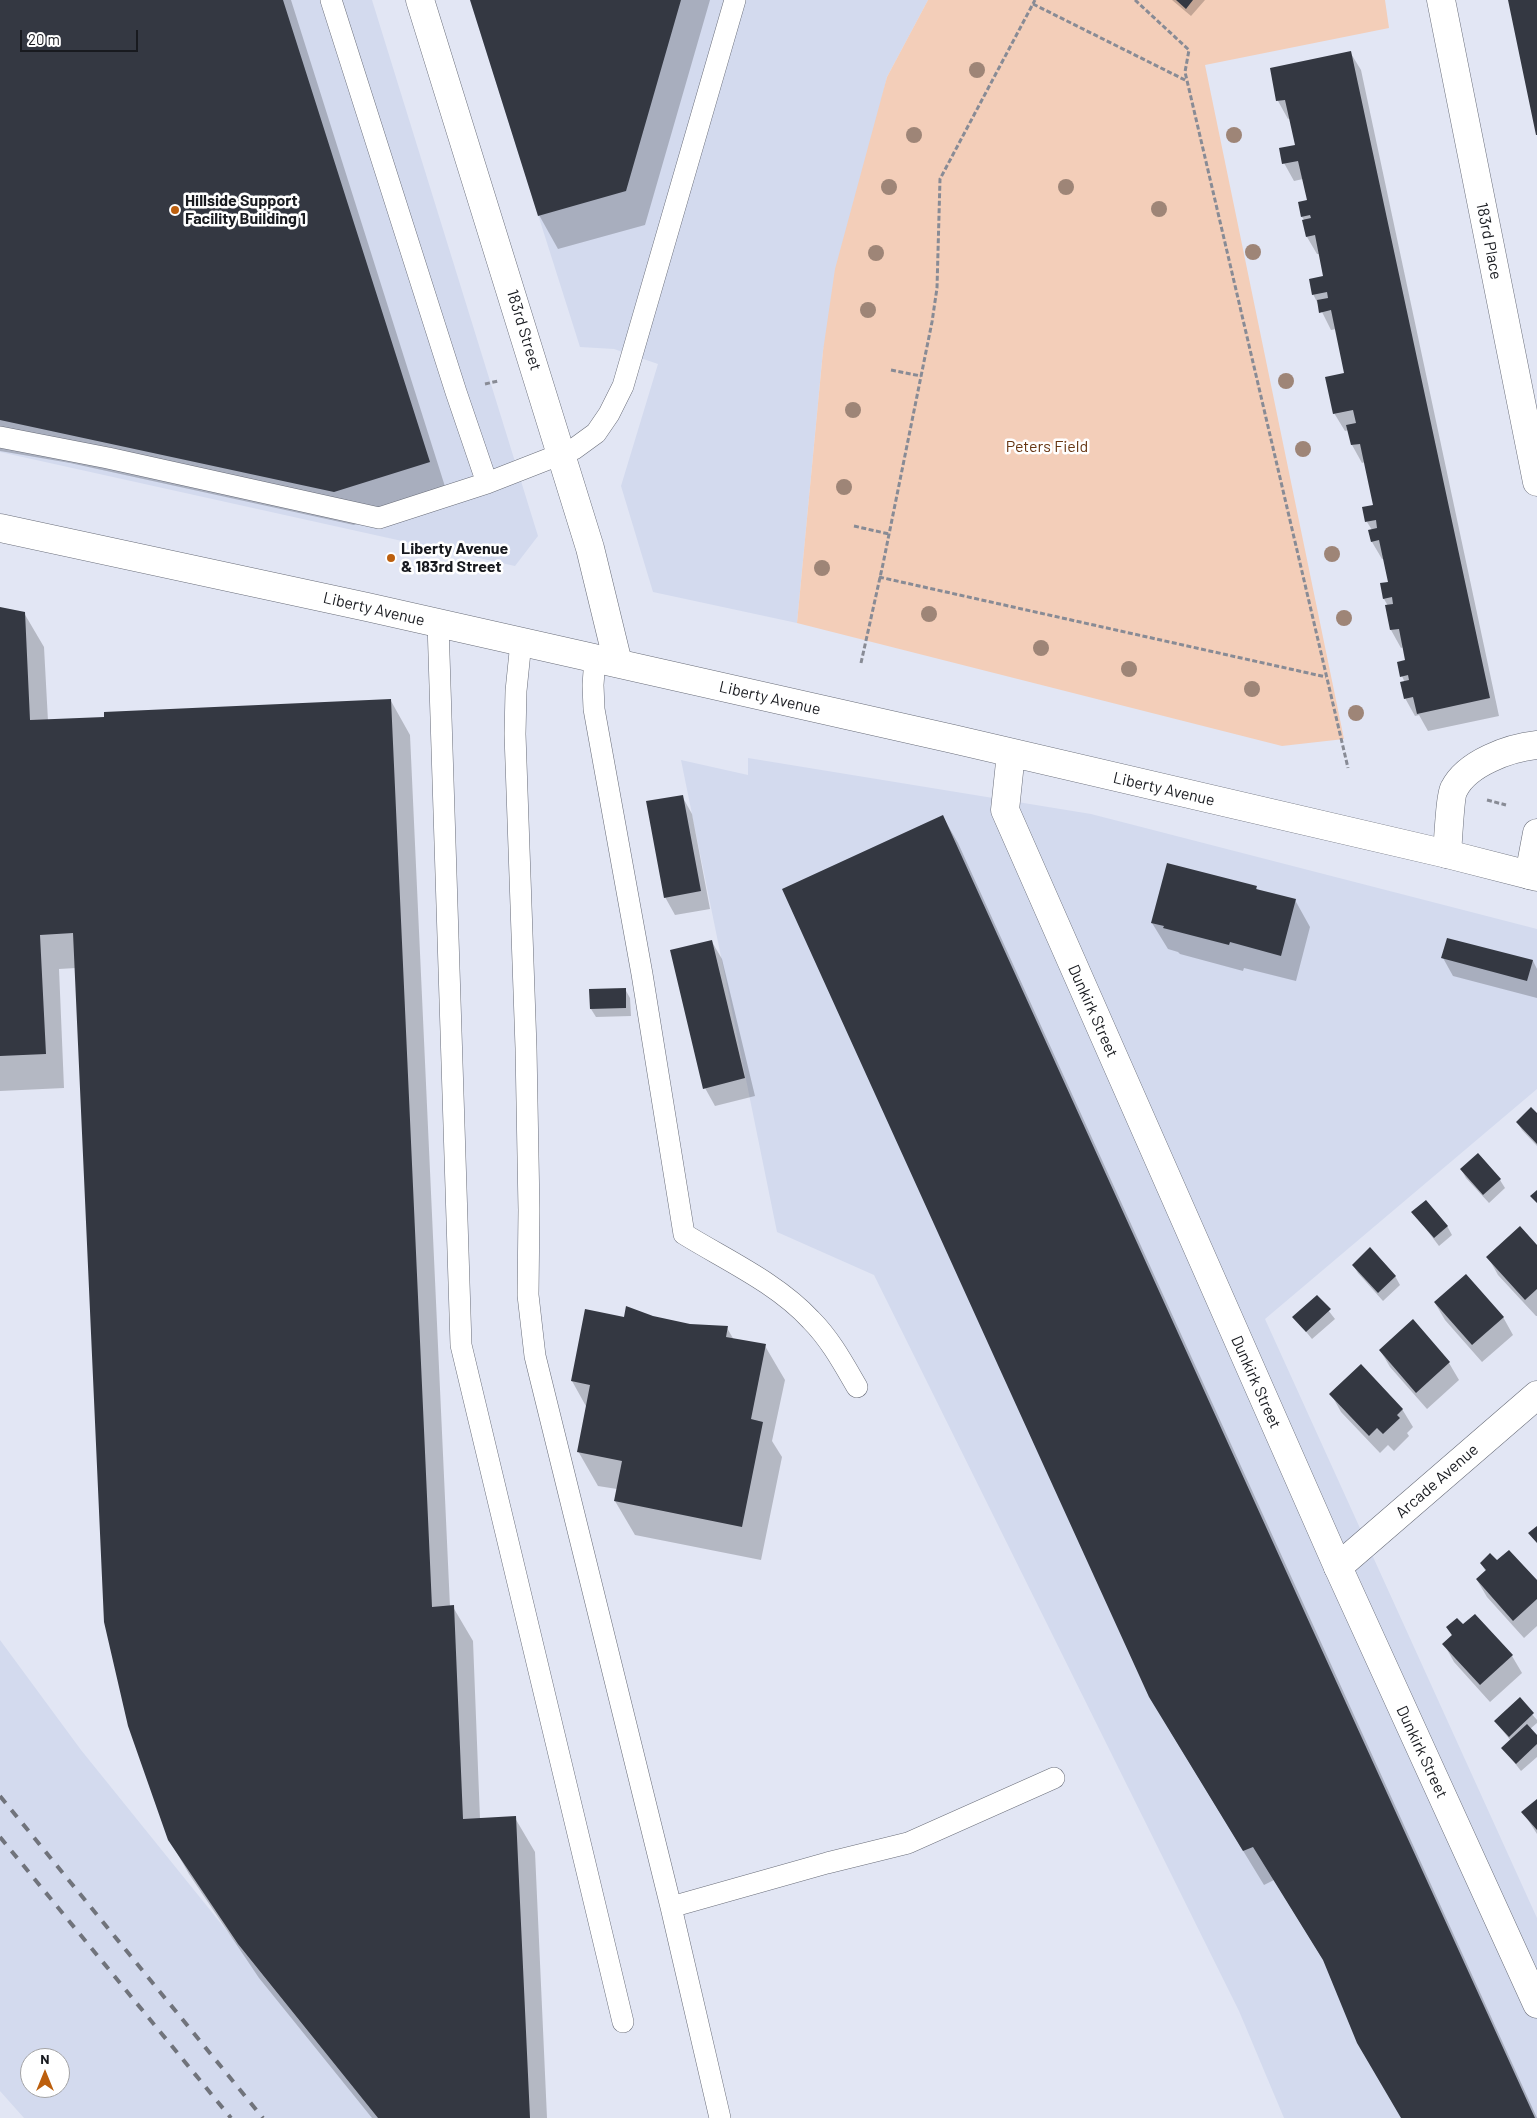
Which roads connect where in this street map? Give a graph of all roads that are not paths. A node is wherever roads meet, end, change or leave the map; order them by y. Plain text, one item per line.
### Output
1 (331, 0) edge
2 (420, 0) edge
3 (735, 0) edge
4 (1441, 0) edge
5 (0, 437) edge
6 (562, 455) junction
7 (1537, 482) edge
8 (487, 483) junction
9 (0, 528) edge
10 (438, 623) junction
11 (521, 642) junction
12 (606, 661) junction
13 (1537, 746) edge
14 (1011, 753) junction
15 (1537, 833) edge
16 (1447, 854) junction
17 (1533, 876) edge
18 (857, 1387) dead end
19 (1537, 1395) edge
20 (1338, 1567) junction
21 (1054, 1778) dead end
22 (671, 1907) junction
23 (1537, 2004) edge
24 (623, 2022) dead end
25 (720, 2118) edge

1 - 8 lane
2 - 6 main road, 183rd Street
3 - 6 lane
4 - 7 main road, 183rd Place
5 - 8 lane
6 - 8 lane
6 - 12 main road, 183rd Street
9 - 10 main road, Liberty Avenue
10 - 11 main road, Liberty Avenue
10 - 24 lane
11 - 12 main road, Liberty Avenue
11 - 22 lane
12 - 14 main road, Liberty Avenue
12 - 18 lane
13 - 16 main road
14 - 16 main road, Liberty Avenue
14 - 20 main road, Dunkirk Street
15 - 17 main road
16 - 17 main road, Liberty Avenue
19 - 20 main road, Arcade Avenue
20 - 23 main road, Dunkirk Street
21 - 22 lane
22 - 25 lane

